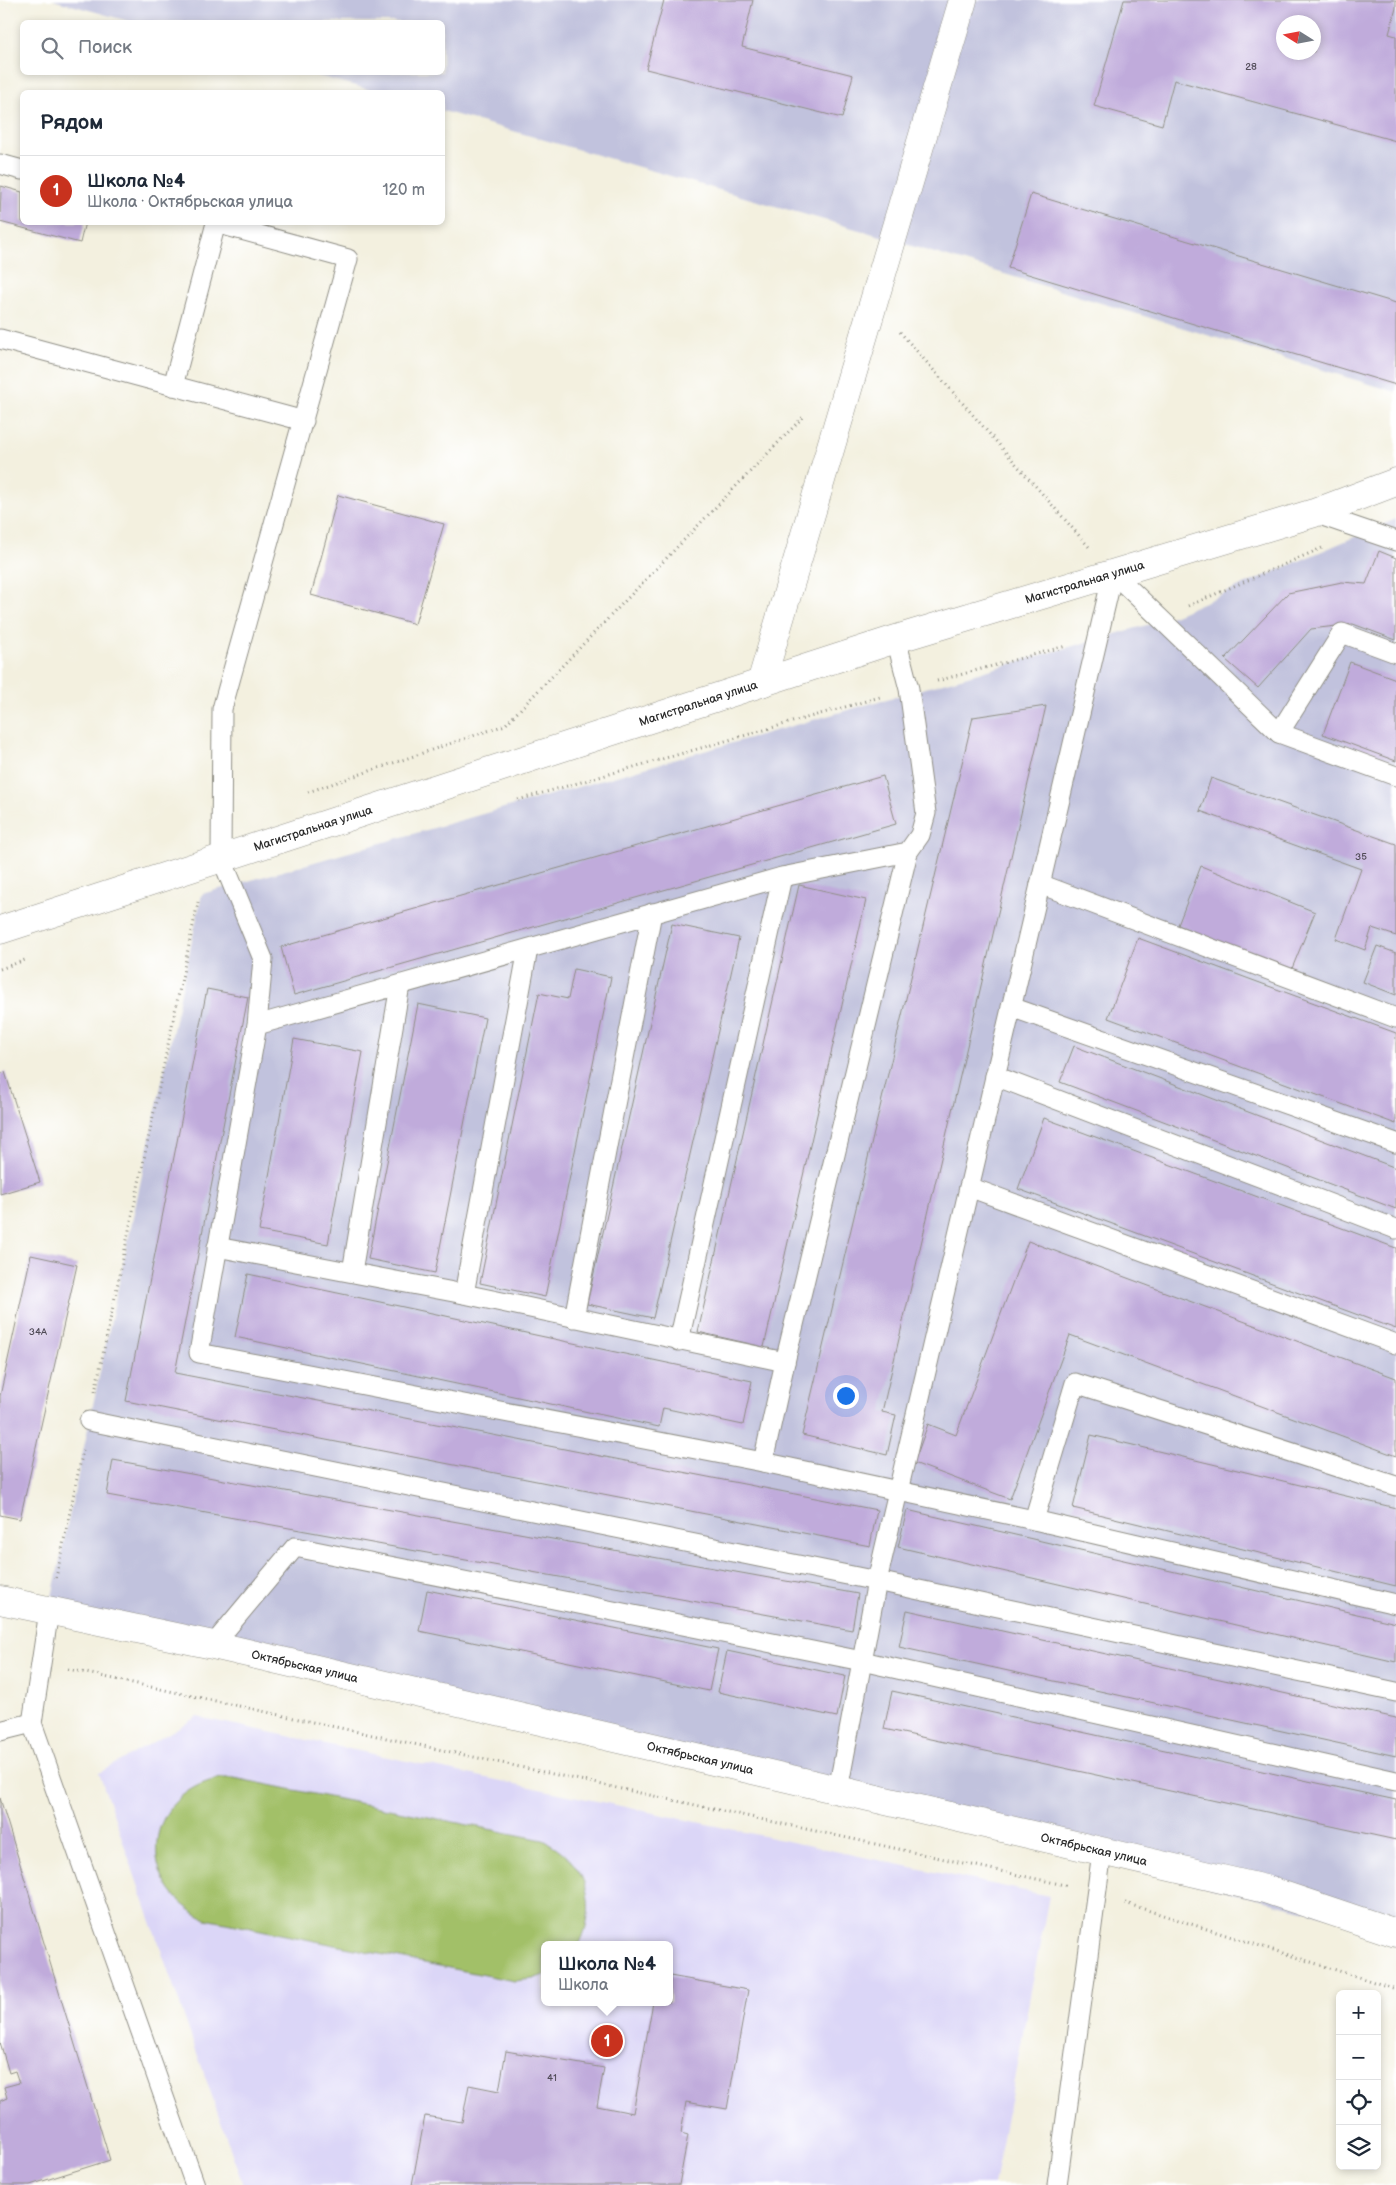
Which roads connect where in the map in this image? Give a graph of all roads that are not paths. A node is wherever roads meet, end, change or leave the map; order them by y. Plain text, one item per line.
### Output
1 (963, 0) edge
2 (0, 164) edge
3 (20, 169) edge
4 (215, 225) edge
5 (223, 225) edge
6 (0, 339) edge
7 (173, 386) junction
8 (304, 421) junction
9 (1396, 482) edge
10 (1314, 513) junction
11 (1396, 541) edge
12 (1113, 573) junction
13 (896, 639) junction
14 (1396, 653) edge
15 (761, 683) junction
16 (1279, 734) junction
17 (1396, 776) edge
18 (908, 852) junction
19 (221, 857) junction
20 (782, 877) junction
21 (1040, 884) junction
22 (652, 913) junction
23 (0, 930) edge
24 (528, 949) junction
25 (400, 985) junction
26 (1011, 1007) junction
27 (1396, 1018) edge
28 (257, 1025) junction
29 (995, 1076) junction
30 (1396, 1143) edge
31 (969, 1187) junction
32 (1396, 1229) edge
33 (217, 1247) junction
34 (352, 1272) junction
35 (464, 1294) junction
36 (574, 1318) junction
37 (679, 1341) junction
38 (1396, 1344) edge
39 (785, 1362) junction
40 (89, 1421) road end
41 (763, 1462) junction
42 (1396, 1486) edge
43 (898, 1491) junction
44 (1034, 1520) junction
45 (877, 1581) junction
46 (0, 1600) edge
47 (1396, 1604) edge
48 (49, 1611) junction
49 (213, 1645) junction
50 (862, 1661) junction
51 (1396, 1692) edge
52 (32, 1723) junction
53 (0, 1731) edge
54 (1396, 1781) edge
55 (838, 1790) junction
56 (1102, 1852) junction
57 (1396, 1932) edge
58 (195, 2185) edge
59 (1057, 2185) edge

1 - 15 street
2 - 3 lane
4 - 7 lane
5 - 8 lane
6 - 7 lane
7 - 8 lane
8 - 19 lane
9 - 10 street, Магистральная улица
10 - 11 lane
10 - 12 street, Магистральная улица
12 - 13 street, Магистральная улица
12 - 16 lane
12 - 21 lane
13 - 15 street, Магистральная улица
13 - 18 lane
14 - 16 lane
15 - 19 street, Магистральная улица
16 - 17 lane
18 - 20 lane
18 - 39 lane
19 - 23 street, Магистральная улица
19 - 28 lane
20 - 22 lane
20 - 37 lane
21 - 26 lane
21 - 27 lane
22 - 24 lane
22 - 36 lane
24 - 25 lane
24 - 35 lane
25 - 28 lane
25 - 34 lane
26 - 29 lane
26 - 30 lane
28 - 33 lane
29 - 31 lane
29 - 32 lane
31 - 38 lane
31 - 43 lane
33 - 34 lane
33 - 41 lane
34 - 35 lane
35 - 36 lane
36 - 37 lane
37 - 39 lane
39 - 41 lane
40 - 45 lane
41 - 43 lane
42 - 44 lane
43 - 44 lane
43 - 45 lane
44 - 47 lane
45 - 50 lane
45 - 51 lane
46 - 48 street, Октябрьская улица
48 - 49 street, Октябрьская улица
48 - 52 lane
49 - 50 lane
49 - 55 street, Октябрьская улица
50 - 54 lane
50 - 55 lane
52 - 53 lane
52 - 58 lane
55 - 56 street, Октябрьская улица
56 - 57 street, Октябрьская улица
56 - 59 lane

